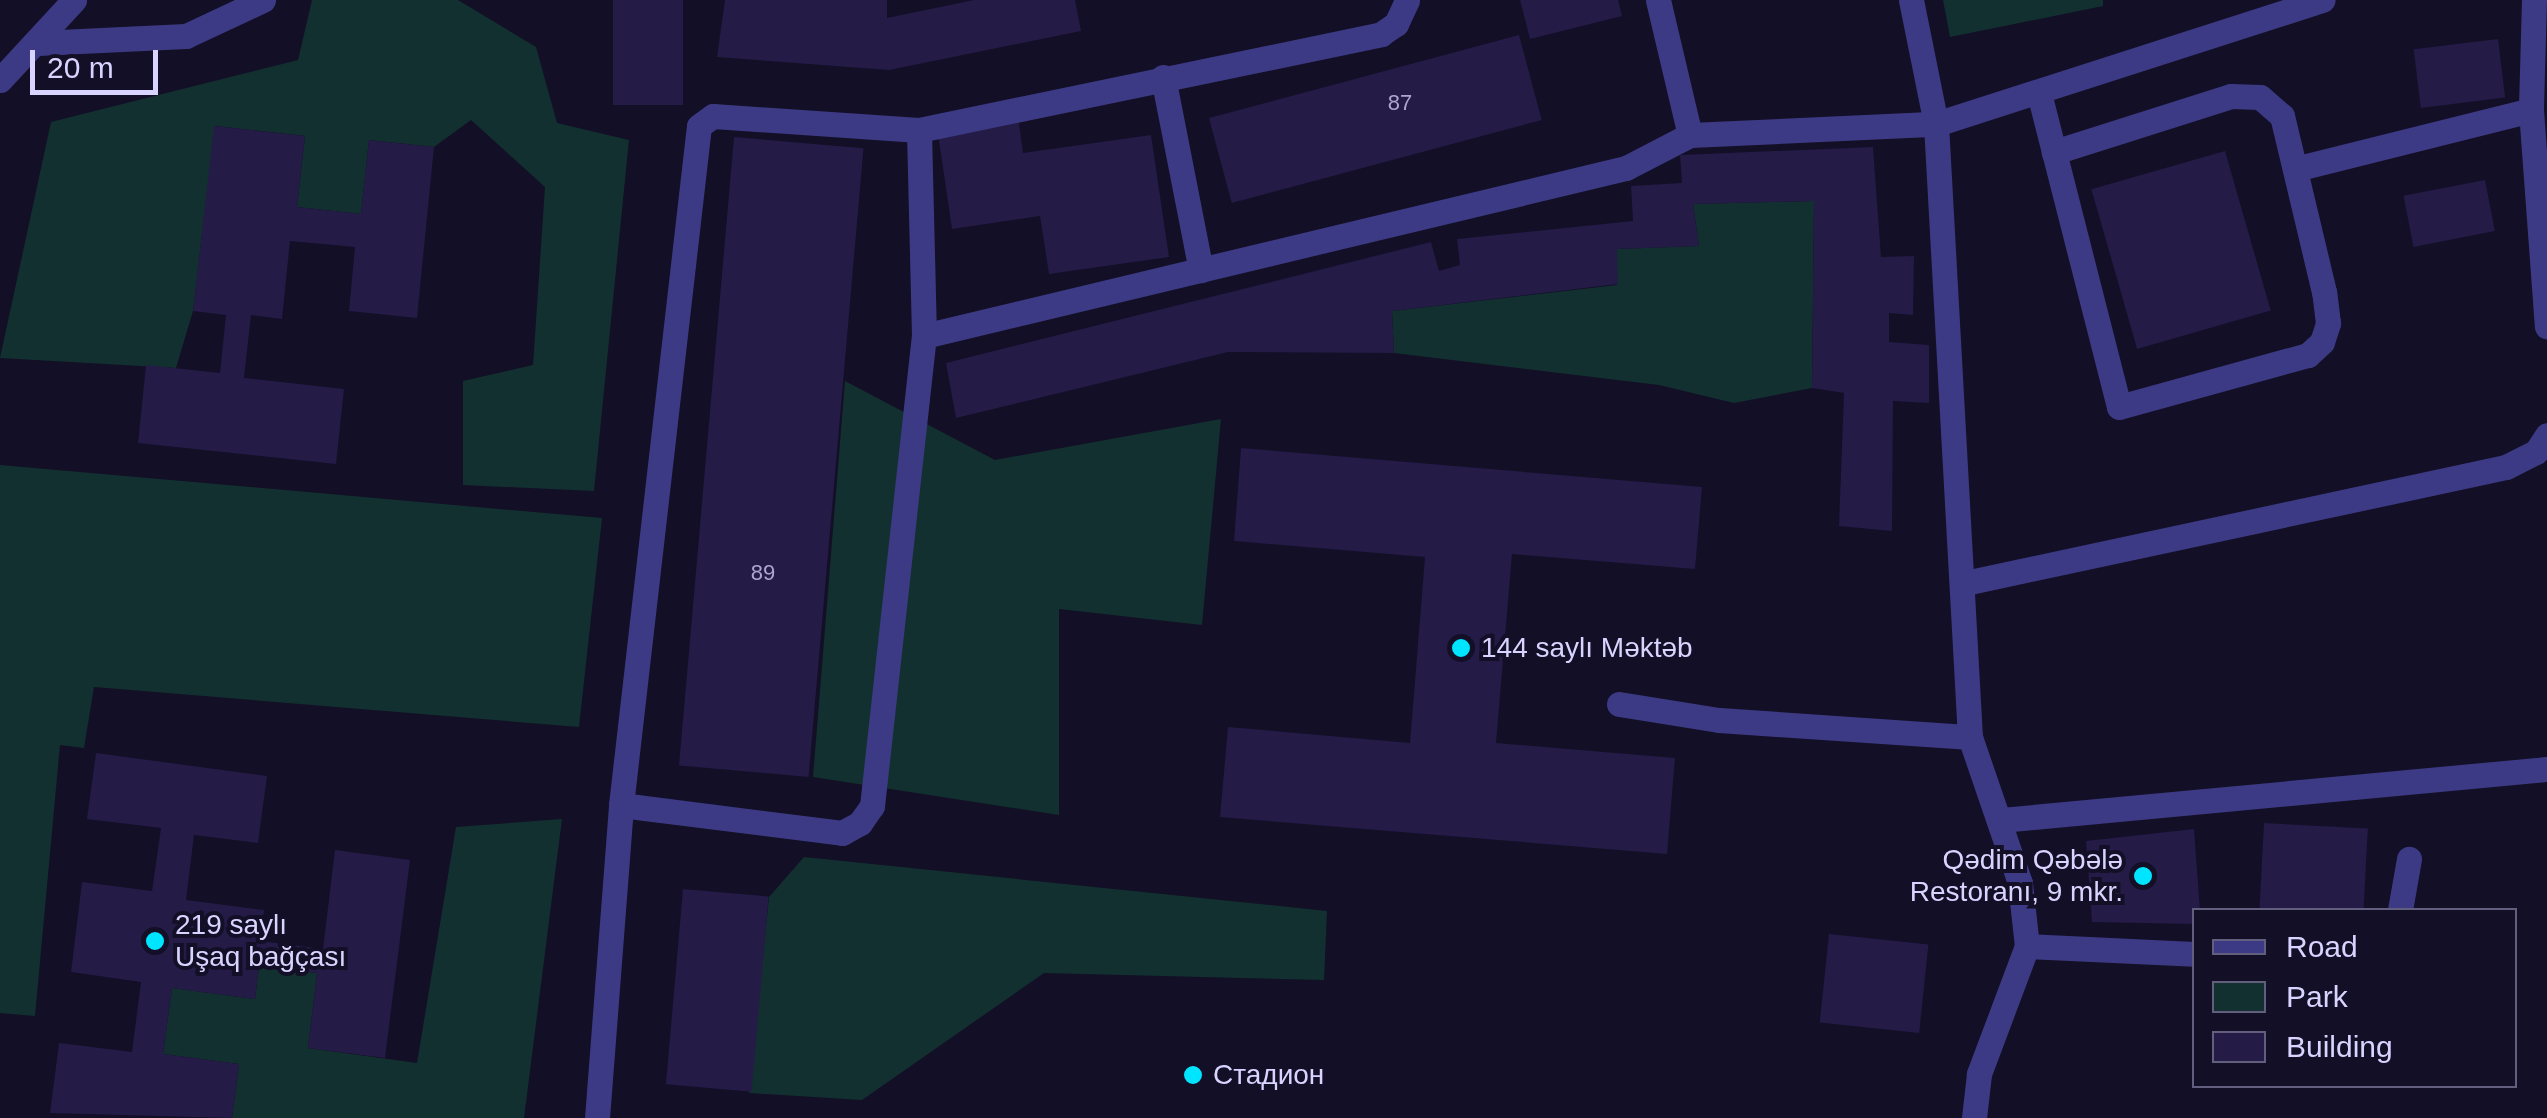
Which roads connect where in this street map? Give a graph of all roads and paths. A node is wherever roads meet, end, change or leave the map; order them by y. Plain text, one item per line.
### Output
1 (74, 0) edge
2 (263, 0) edge
3 (1407, 0) edge
4 (1658, 0) edge
5 (1911, 0) edge
6 (2323, 0) edge
7 (2534, 0) edge
8 (38, 44) junction
9 (1163, 77) junction
10 (0, 80) edge
11 (2039, 93) junction
12 (2531, 110) junction
13 (1936, 124) junction
14 (919, 130) junction
15 (1690, 134) junction
16 (2054, 152) junction
17 (2295, 169) junction
18 (2543, 235) edge
19 (1201, 270) junction
20 (2547, 326) edge
21 (924, 336) junction
22 (2547, 435) edge
23 (1965, 582) junction
24 (1620, 704) dead end
25 (1970, 738) junction
26 (2547, 769) edge
27 (621, 805) junction
28 (2001, 820) junction
29 (2409, 860) dead end
30 (2400, 908) edge
31 (2027, 946) junction
32 (2192, 954) edge
33 (597, 1118) edge
34 (1974, 1118) edge

1 - 8 street
2 - 8 street
3 - 9 street
4 - 15 street
5 - 13 street
6 - 11 street
7 - 12 street
8 - 10 street
9 - 14 street
9 - 19 street
11 - 13 street
11 - 16 street
12 - 17 street
12 - 18 street
13 - 15 street
13 - 23 street
14 - 21 street
14 - 27 street
15 - 19 street
16 - 17 street
16 - 17 street
18 - 20 street
19 - 21 street
21 - 27 street
22 - 23 street
23 - 25 street
24 - 25 street
25 - 28 street
26 - 28 street
27 - 33 street
28 - 31 street
29 - 30 street
31 - 32 street
31 - 34 street

